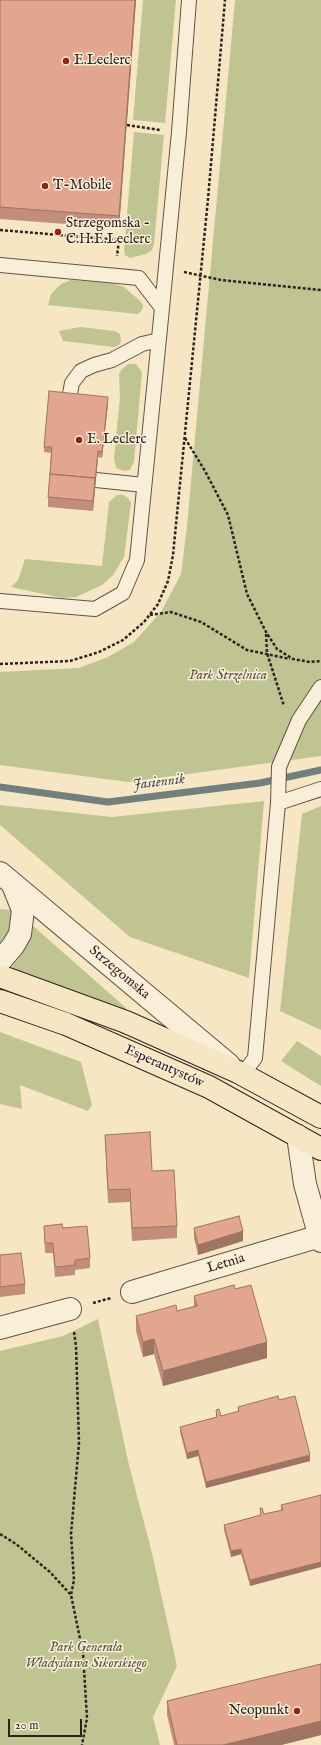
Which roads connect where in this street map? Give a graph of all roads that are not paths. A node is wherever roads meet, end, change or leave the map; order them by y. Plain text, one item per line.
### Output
1 (189, 0) edge
2 (0, 265) edge
3 (162, 308) junction
4 (159, 340) junction
5 (69, 399) edge
6 (96, 480) edge
7 (144, 485) junction
8 (0, 602) edge
9 (321, 687) edge
10 (321, 789) edge
11 (278, 803) junction
12 (6, 878) edge
13 (0, 961) edge
14 (0, 976) edge
15 (2, 999) edge
16 (240, 1074) junction
17 (321, 1117) edge
18 (298, 1136) junction
19 (321, 1149) edge
20 (320, 1239) edge
21 (132, 1292) dead end
22 (70, 1310) road end
23 (0, 1328) edge

1 - 3 lane
2 - 3 lane
3 - 4 lane
4 - 5 lane
4 - 7 lane
6 - 7 lane
7 - 8 lane
9 - 11 lane
10 - 11 lane
11 - 16 lane
12 - 13 street
12 - 16 street, Strzegomska
14 - 16 main road, Esperantystów
15 - 18 main road, Esperantystów
16 - 17 main road, Esperantystów
18 - 19 main road, Esperantystów
18 - 20 street
20 - 21 street, Letnia
22 - 23 street

